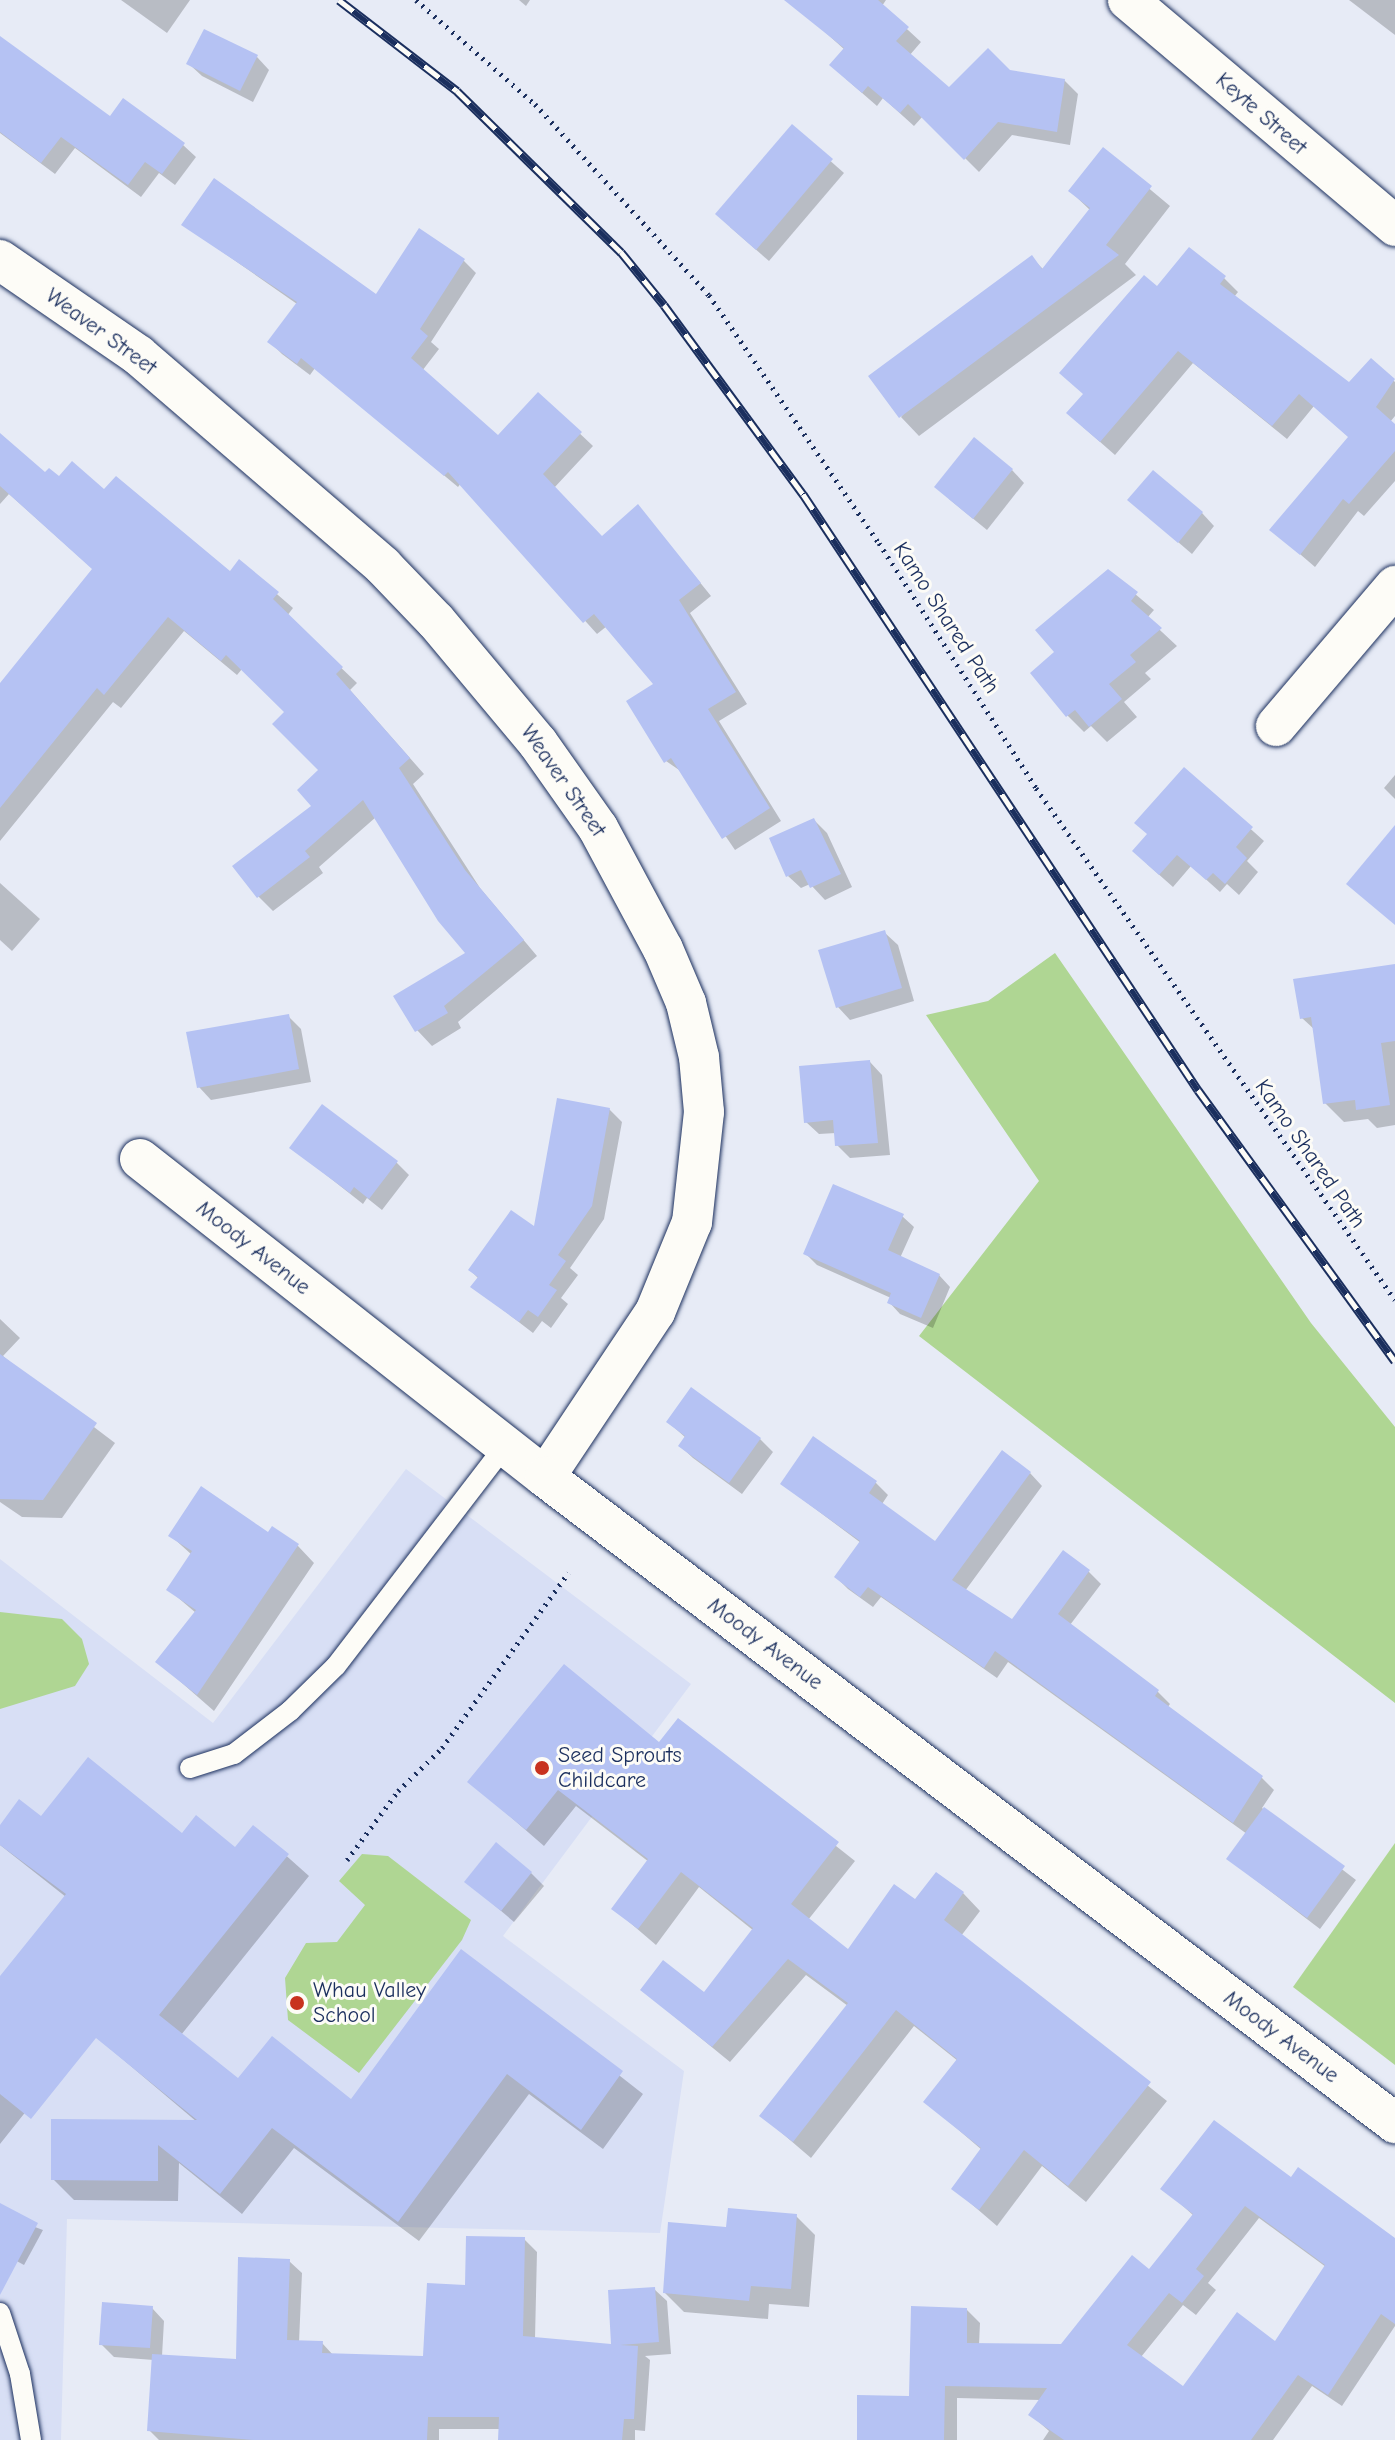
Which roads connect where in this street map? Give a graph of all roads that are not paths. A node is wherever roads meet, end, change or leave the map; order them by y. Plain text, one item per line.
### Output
1 (1128, 0) edge
2 (1395, 226) edge
3 (0, 260) edge
4 (1395, 586) edge
5 (1276, 726) dead end
6 (140, 1159) dead end
7 (505, 1446) junction
8 (545, 1477) junction
9 (190, 1768) dead end
10 (1395, 2123) edge
11 (0, 2313) edge
12 (31, 2440) edge

1 - 2 street, Keyte Street
3 - 8 street, Weaver Street
4 - 5 street
6 - 7 street, Moody Avenue
7 - 8 street, Moody Avenue
7 - 9 lane
8 - 10 street, Moody Avenue
11 - 12 lane

